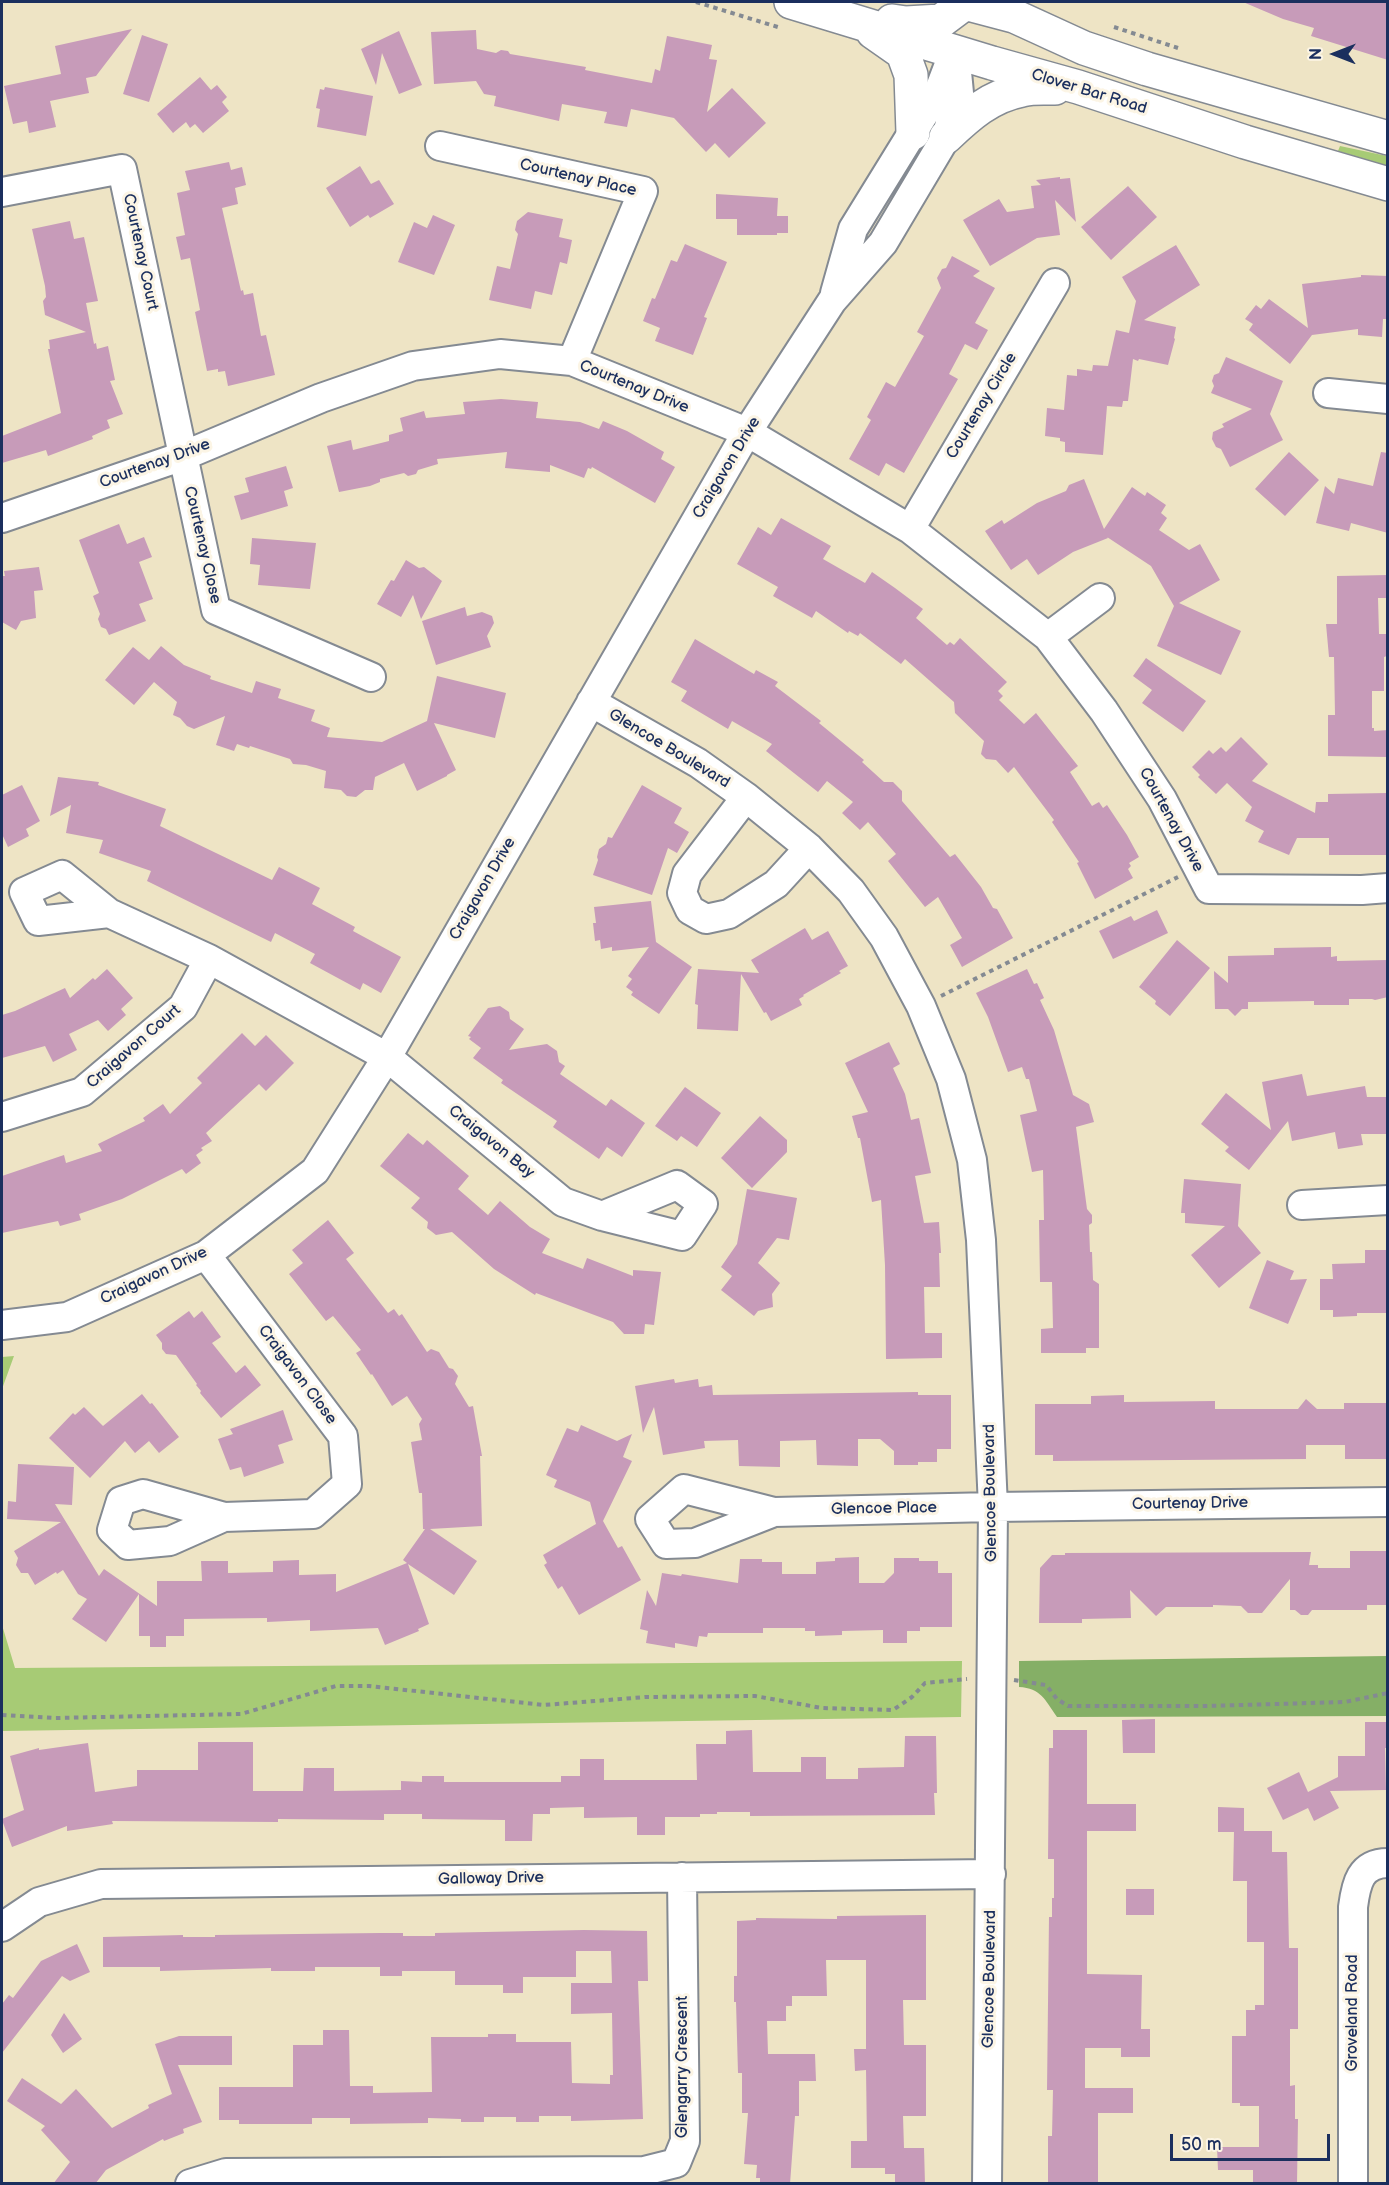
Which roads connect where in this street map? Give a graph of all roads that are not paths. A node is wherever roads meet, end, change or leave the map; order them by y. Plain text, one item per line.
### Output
1 (790, 2) edge
2 (909, 2) edge
3 (1032, 2) edge
4 (960, 6) edge
5 (845, 17) junction
6 (984, 32) junction
7 (1095, 36) junction
8 (954, 51) junction
9 (1078, 87) junction
10 (913, 133) junction
11 (946, 137) junction
12 (1388, 138) edge
13 (440, 147) dead end
14 (1388, 184) edge
15 (2, 192) edge
16 (1055, 283) dead end
17 (832, 301) junction
18 (572, 361) junction
19 (1328, 393) dead end
20 (1388, 399) edge
21 (747, 432) junction
22 (183, 456) junction
23 (2, 518) edge
24 (910, 529) junction
25 (1100, 598) dead end
26 (1048, 637) junction
27 (370, 677) dead end
28 (591, 702) junction
29 (746, 797) junction
30 (808, 848) junction
31 (1388, 888) edge
32 (109, 913) dead end
33 (209, 959) junction
34 (387, 1057) junction
35 (2, 1117) edge
36 (1388, 1200) edge
37 (1302, 1205) dead end
38 (602, 1216) dead end
39 (206, 1255) junction
40 (2, 1325) edge
41 (1388, 1502) edge
42 (993, 1507) junction
43 (774, 1512) dead end
44 (224, 1516) dead end
45 (1388, 1863) edge
46 (991, 1874) junction
47 (682, 1877) junction
48 (2, 1927) edge
49 (190, 2184) edge
50 (987, 2184) edge
51 (1353, 2184) edge

1 - 5 main road, Clover Bar Road
2 - 4 main road
3 - 7 main road
4 - 5 main road
4 - 6 main road
4 - 7 main road
4 - 8 main road
5 - 8 main road, Clover Bar Road
5 - 10 main road
6 - 7 main road
6 - 8 main road
6 - 9 main road
7 - 12 main road
8 - 9 main road, Clover Bar Road
8 - 10 street, Craigavon Drive
8 - 11 street, Craigavon Drive
9 - 11 main road
9 - 14 main road, Clover Bar Road
10 - 17 street, Craigavon Drive
11 - 17 street, Craigavon Drive
13 - 18 street, Courtenay Place
15 - 22 street, Courtenay Court
16 - 24 street, Courtenay Circle
17 - 21 street, Craigavon Drive
18 - 21 street, Courtenay Drive
18 - 22 street, Courtenay Drive
19 - 20 street
21 - 24 street, Courtenay Drive
21 - 28 street, Craigavon Drive
22 - 23 street, Courtenay Drive
22 - 27 street, Courtenay Close
24 - 26 street, Courtenay Drive
25 - 26 street
26 - 31 street, Courtenay Drive
28 - 29 street, Glencoe Boulevard
28 - 34 street, Craigavon Drive
29 - 30 street, Glencoe Boulevard
29 - 30 street, Glencoe Boulevard
30 - 42 street, Glencoe Boulevard
32 - 33 street
33 - 34 street
33 - 35 street, Craigavon Court
34 - 38 street, Craigavon Bay
34 - 39 street, Craigavon Drive
36 - 37 street
39 - 40 street, Craigavon Drive
39 - 44 street, Craigavon Close
41 - 42 street, Courtenay Drive
42 - 43 street, Glencoe Place
42 - 46 street, Glencoe Boulevard
45 - 51 street, Groveland Road
46 - 47 street, Galloway Drive
46 - 50 street, Glencoe Boulevard
47 - 48 street, Galloway Drive
47 - 49 street, Glengarry Crescent

